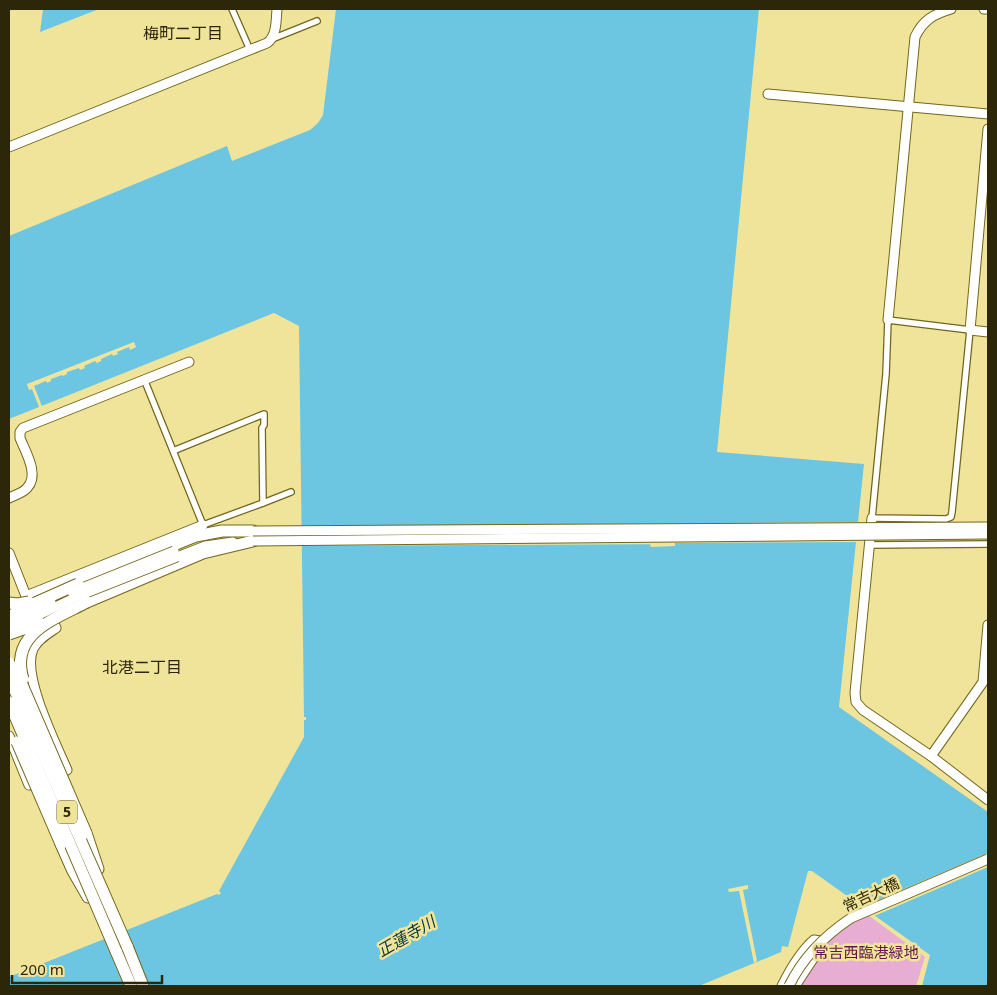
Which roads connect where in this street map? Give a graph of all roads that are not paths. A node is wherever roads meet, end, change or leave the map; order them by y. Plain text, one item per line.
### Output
1 (232, 9) edge
2 (277, 9) edge
3 (951, 9) edge
4 (984, 9) edge
5 (988, 9) edge
6 (317, 21) dead end
7 (272, 40) junction
8 (250, 50) junction
9 (768, 94) dead end
10 (908, 106) junction
11 (988, 114) edge
12 (988, 129) edge
13 (9, 147) edge
14 (888, 320) junction
15 (970, 330) junction
16 (988, 332) edge
17 (190, 362) dead end
18 (144, 379) junction
19 (173, 451) junction
20 (291, 492) dead end
21 (9, 498) edge
22 (263, 503) junction
23 (872, 518) junction
24 (203, 526) junction
25 (988, 527) edge
26 (988, 534) edge
27 (253, 536) junction
28 (988, 544) edge
29 (869, 546) junction
30 (9, 553) edge
31 (78, 584) junction
32 (42, 590) junction
33 (26, 596) junction
34 (87, 602) junction
35 (9, 603) edge
36 (9, 620) edge
37 (988, 625) edge
38 (9, 630) edge
39 (9, 634) edge
40 (9, 663) edge
41 (9, 677) edge
42 (986, 682) edge
43 (9, 702) edge
44 (41, 708) junction
45 (9, 721) edge
46 (39, 723) junction
47 (9, 736) edge
48 (931, 756) junction
49 (988, 800) edge
50 (988, 858) edge
51 (113, 915) junction
52 (102, 920) junction
53 (131, 986) edge
54 (143, 986) edge
55 (782, 986) edge
56 (789, 986) edge
57 (795, 986) edge

1 - 8 street
2 - 7 street
3 - 10 street
4 - 5 street
6 - 7 street
7 - 8 street
8 - 13 street
9 - 10 street
10 - 11 street
10 - 14 street
12 - 15 street
14 - 15 street
14 - 23 street
15 - 16 street
15 - 23 street
17 - 18 street
18 - 19 street
18 - 21 street
19 - 22 street
19 - 24 street
20 - 22 street
22 - 24 street
23 - 29 street
24 - 32 street
25 - 27 street, bridge
26 - 27 street, bridge
27 - 31 highway
27 - 34 highway, 5
27 - 36 street, bridge
27 - 38 street, bridge
28 - 29 street
29 - 48 street
30 - 33 street
31 - 35 highway, bridge
31 - 36 highway, bridge
32 - 33 street
32 - 44 street
33 - 36 street
34 - 39 highway, 5, bridge
34 - 46 highway, 5, bridge
37 - 42 street
40 - 46 highway, bridge
41 - 51 highway, 5, bridge
42 - 48 street
43 - 52 highway, 5, bridge
44 - 45 street
44 - 47 street
45 - 52 highway, 5, bridge
46 - 51 highway, 5, bridge
48 - 49 street
50 - 56 street, 常吉大橋, bridge
51 - 54 highway, 5, bridge
52 - 53 highway, 5, bridge
55 - 57 street

